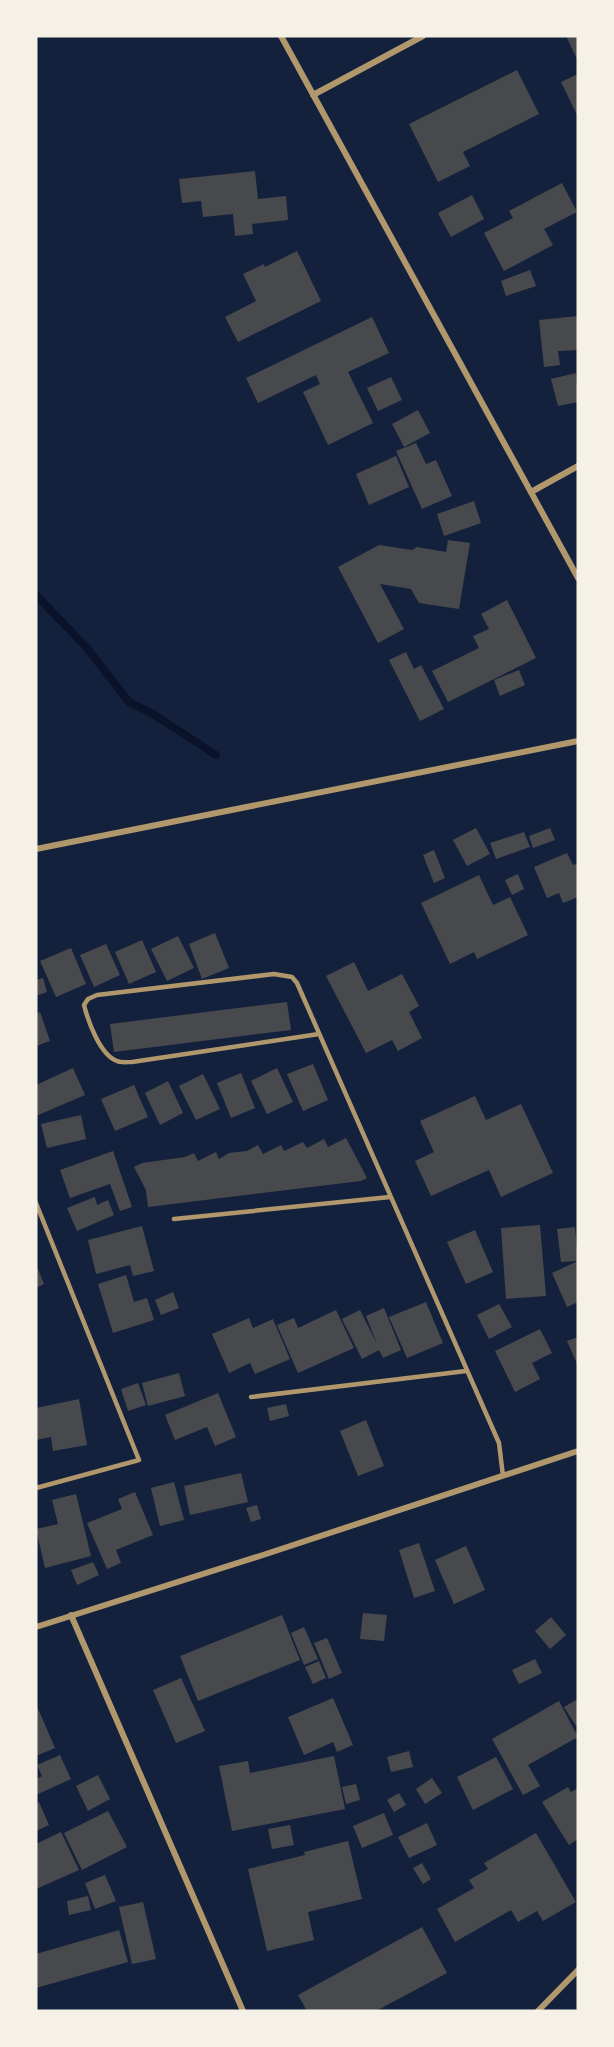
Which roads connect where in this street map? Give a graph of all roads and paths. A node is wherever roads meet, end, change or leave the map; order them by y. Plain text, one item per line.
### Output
1 (281, 36) edge
2 (423, 36) edge
3 (313, 95) junction
4 (578, 466) edge
5 (531, 492) junction
6 (578, 578) edge
7 (578, 741) edge
8 (36, 849) edge
9 (319, 1034) junction
10 (390, 1197) junction
11 (36, 1203) edge
12 (174, 1219) dead end
13 (466, 1371) junction
14 (250, 1397) dead end
15 (578, 1451) edge
16 (503, 1476) junction
17 (36, 1488) edge
18 (71, 1615) junction
19 (36, 1627) edge
20 (578, 1970) edge
21 (243, 2011) edge
22 (538, 2011) edge

1 - 3 street
2 - 3 street
3 - 5 street
4 - 5 street
5 - 6 street
7 - 8 street
9 - 9 lane
9 - 10 lane
10 - 12 lane
10 - 13 lane
11 - 17 lane
13 - 14 lane
13 - 16 lane
15 - 16 street
16 - 18 street
18 - 19 street
18 - 21 street
20 - 22 street

